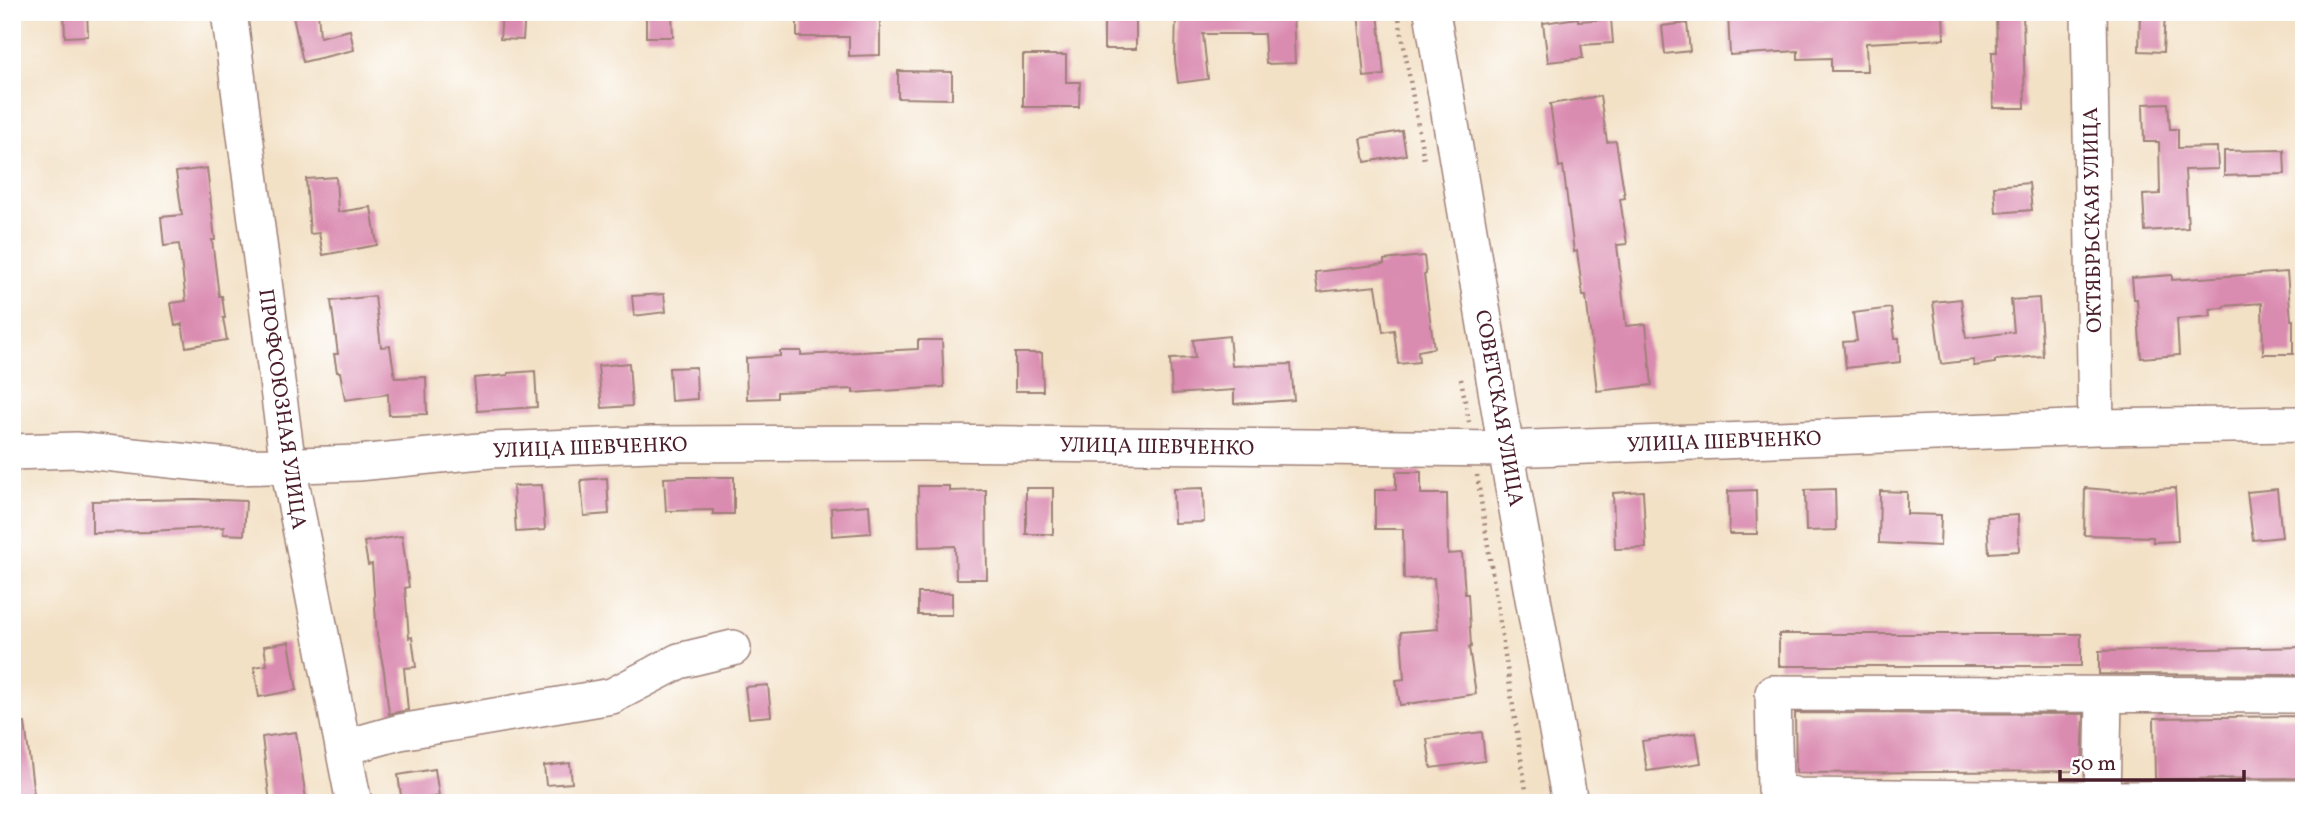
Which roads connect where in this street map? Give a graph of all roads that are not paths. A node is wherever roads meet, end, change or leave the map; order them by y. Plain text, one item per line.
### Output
1 (229, 12) edge
2 (1432, 12) edge
3 (2088, 12) edge
4 (2304, 424) edge
5 (2096, 427) junction
6 (1490, 449) junction
7 (12, 452) edge
8 (288, 466) junction
9 (733, 648) dead end
10 (2304, 695) edge
11 (2104, 696) junction
12 (343, 748) junction
13 (2304, 797) edge
14 (2102, 801) edge
15 (354, 803) edge
16 (1570, 803) edge

1 - 8 street, ПРОФСОЮЗНАЯ УЛИЦА
2 - 6 street, СОВЕТСКАЯ УЛИЦА
3 - 5 street, ОКТЯБРЬСКАЯ УЛИЦА
4 - 5 street, УЛИЦА ШЕВЧЕНКО
5 - 6 street, УЛИЦА ШЕВЧЕНКО
6 - 8 street, УЛИЦА ШЕВЧЕНКО
6 - 16 street, СОВЕТСКАЯ УЛИЦА
7 - 8 street, УЛИЦА ШЕВЧЕНКО
8 - 12 street, ПРОФСОЮЗНАЯ УЛИЦА
9 - 12 street
10 - 11 street
11 - 14 street
11 - 14 street
12 - 15 street, ПРОФСОЮЗНАЯ УЛИЦА
13 - 14 street

